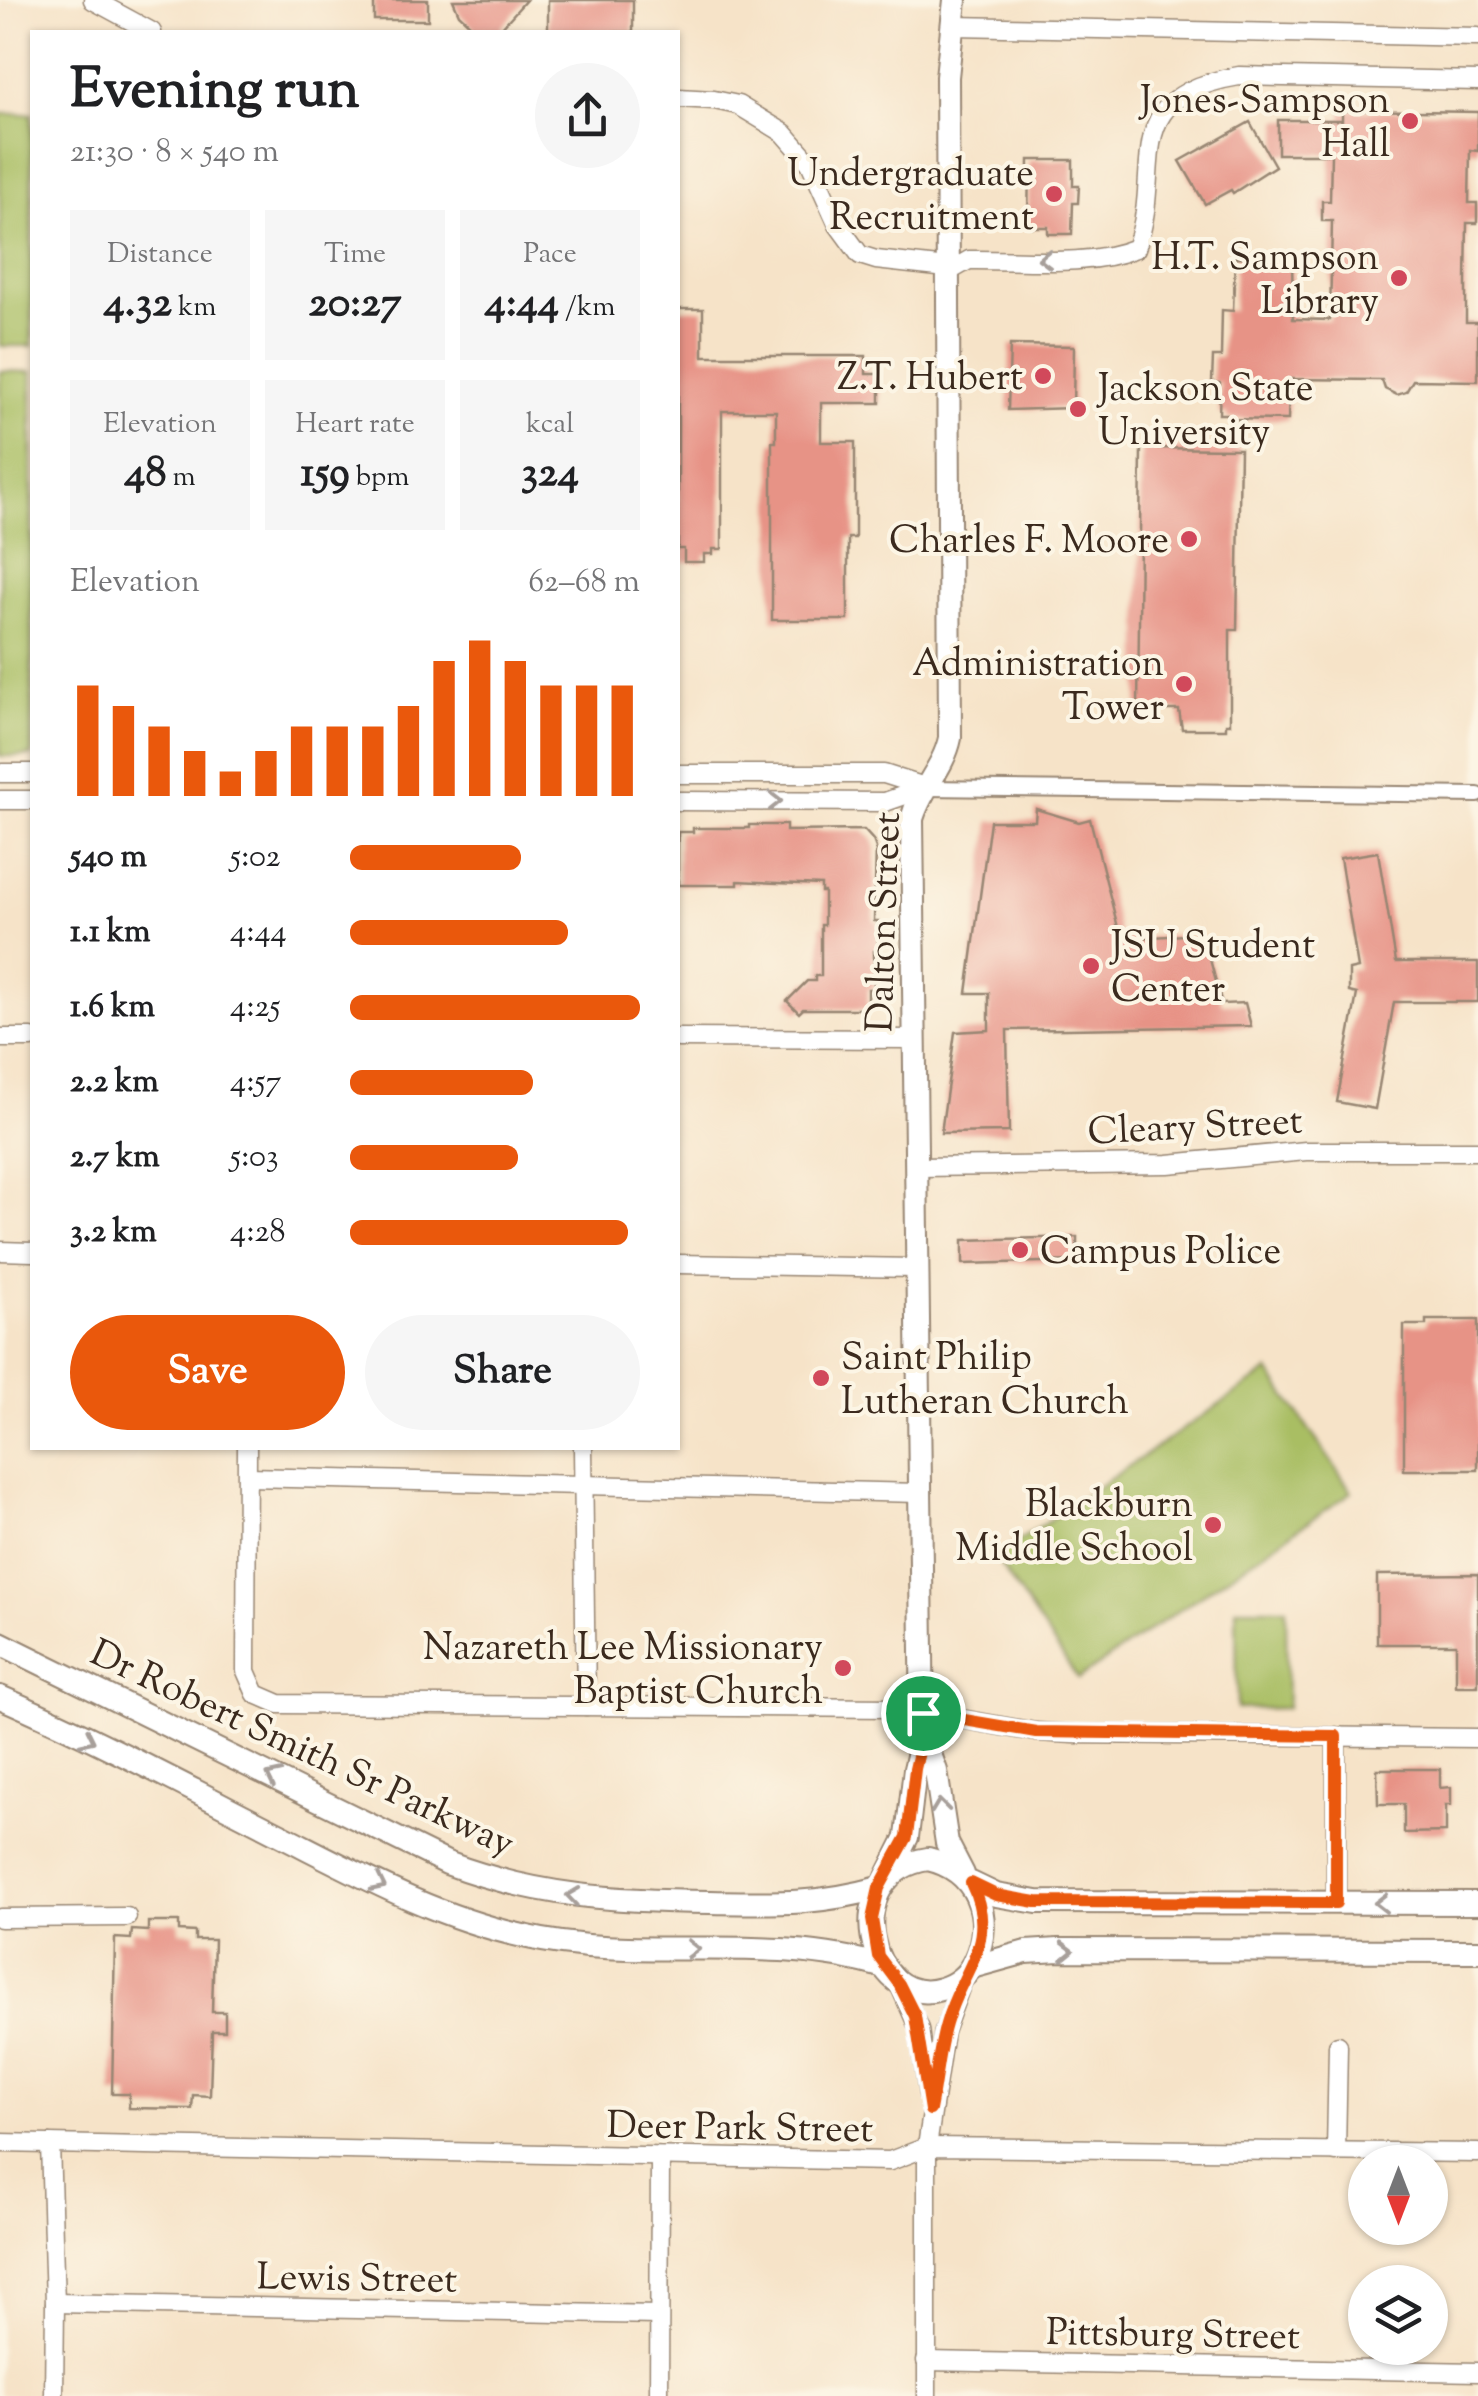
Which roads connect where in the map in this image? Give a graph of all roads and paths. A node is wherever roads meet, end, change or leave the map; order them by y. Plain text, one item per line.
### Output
1 (92, 0) edge
2 (955, 0) edge
3 (954, 26) junction
4 (148, 30) edge
5 (1478, 36) edge
6 (1478, 81) edge
7 (680, 98) edge
8 (951, 268) junction
9 (0, 773) edge
10 (30, 773) edge
11 (680, 774) edge
12 (925, 788) junction
13 (1478, 794) edge
14 (0, 800) edge
15 (30, 800) edge
16 (680, 801) edge
17 (0, 1038) edge
18 (30, 1038) edge
19 (680, 1038) edge
20 (913, 1039) junction
21 (1478, 1150) edge
22 (915, 1166) junction
23 (0, 1251) edge
24 (30, 1252) edge
25 (680, 1264) edge
26 (916, 1268) junction
27 (248, 1450) edge
28 (582, 1450) edge
29 (248, 1477) junction
30 (583, 1483) junction
31 (920, 1493) junction
32 (0, 1643) edge
33 (0, 1697) edge
34 (586, 1706) junction
35 (923, 1724) junction
36 (1336, 1736) junction
37 (1478, 1738) edge
38 (967, 1879) junction
39 (883, 1882) junction
40 (1336, 1903) junction
41 (1478, 1903) edge
42 (0, 1918) edge
43 (127, 1918) dead end
44 (1478, 1951) edge
45 (968, 1972) junction
46 (892, 1975) junction
47 (1338, 2045) dead end
48 (930, 2110) junction
49 (0, 2143) edge
50 (50, 2144) junction
51 (927, 2147) junction
52 (1336, 2152) junction
53 (1478, 2153) edge
54 (660, 2158) junction
55 (55, 2303) junction
56 (658, 2315) junction
57 (926, 2361) junction
58 (1478, 2372) edge
59 (54, 2396) edge
60 (659, 2396) edge
61 (927, 2396) edge

1 - 4 street
2 - 3 street, Dalton Street
3 - 5 street
3 - 8 street, Dalton Street
6 -> 8 street
7 - 8 street
8 - 12 street, Dalton Street
9 - 10 street
11 - 12 street
12 - 13 street
16 -> 12 street
12 - 20 street, Dalton Street
14 - 15 street
17 - 18 street
19 - 20 street
20 - 22 street, Dalton Street
21 - 22 street, Cleary Street
22 - 26 street, Dalton Street
23 - 24 street
25 - 26 street
26 - 31 street, Dalton Street
27 - 29 street
28 - 30 street
29 - 30 street
29 - 34 street
30 - 31 street
30 - 34 street
31 - 35 street, Dalton Street
39 -> 32 street, Dr Robert Smith Sr Parkway
33 -> 46 street
34 - 35 street
35 - 36 street
38 -> 35 street, Dalton Street
35 - 39 street, Dalton Street
36 - 37 street
36 - 40 street
38 - 39 street
38 - 40 street
38 - 45 street
39 - 46 street
41 -> 40 street
42 - 43 street
45 -> 44 street
45 - 46 street
45 - 48 street
46 - 48 street
47 - 52 street
48 - 51 street
49 - 50 street, Deer Park Street
50 - 54 street, Deer Park Street
50 - 55 street
51 - 52 street, Deer Park Street
51 - 54 street, Deer Park Street
51 - 57 street
52 - 53 street, Deer Park Street
54 - 56 street
55 - 56 street, Lewis Street
55 - 59 street
56 - 60 street
57 - 58 street, Pittsburg Street
57 - 61 street

